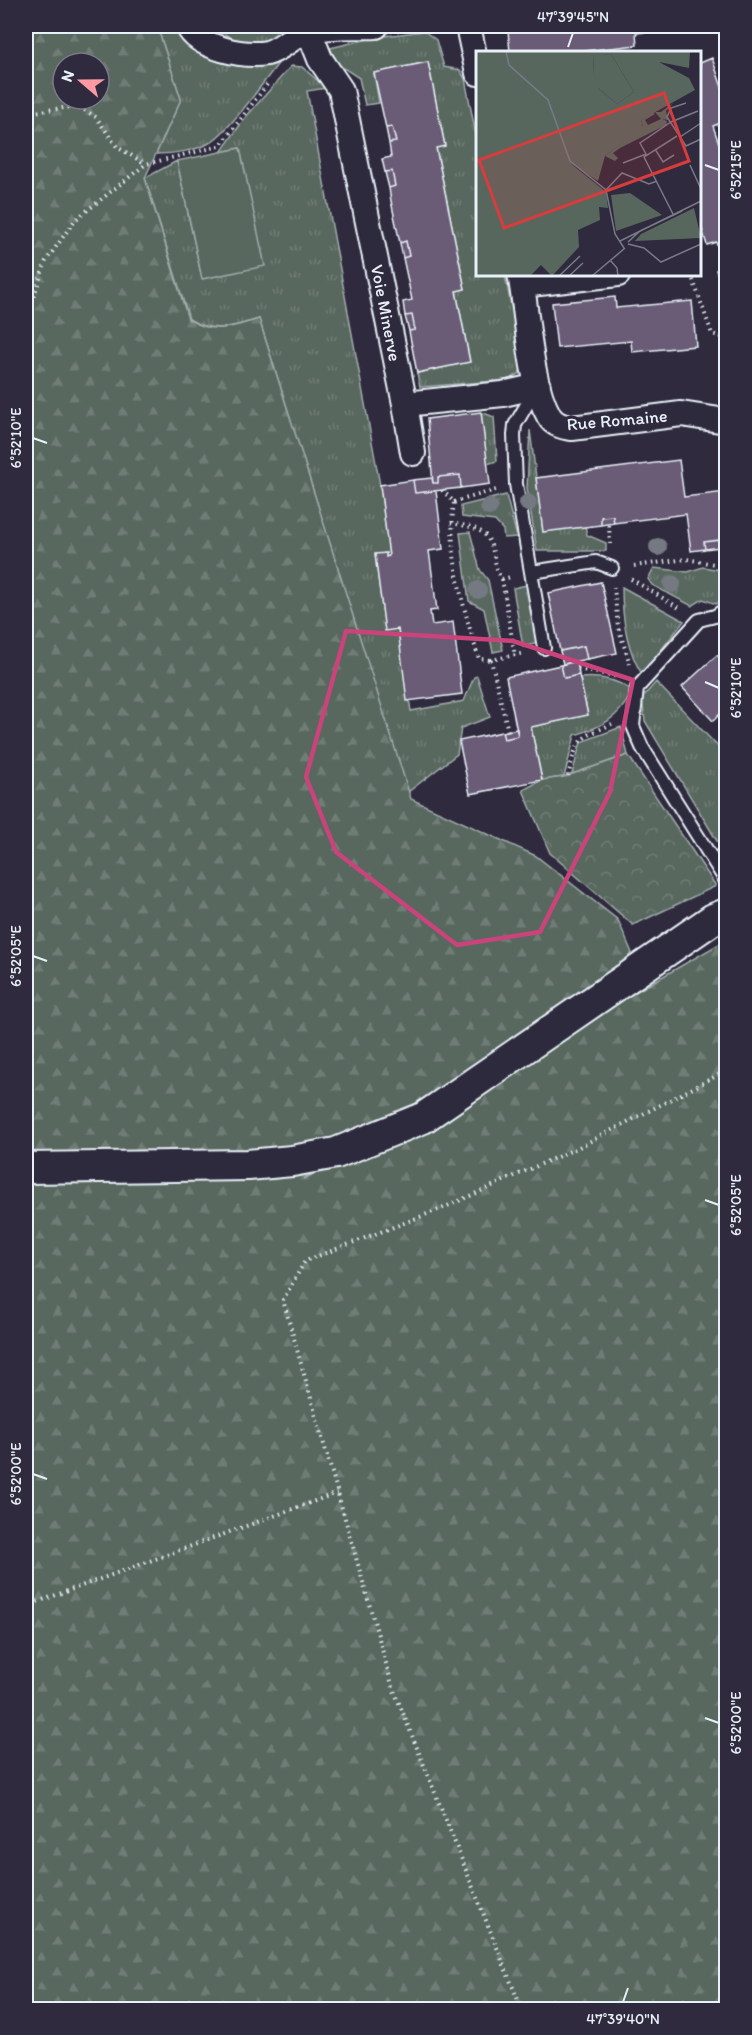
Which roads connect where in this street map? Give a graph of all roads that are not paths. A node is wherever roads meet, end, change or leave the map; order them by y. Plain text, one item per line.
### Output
1 (188, 26) edge
2 (376, 26) edge
3 (468, 26) edge
4 (307, 28) edge
5 (476, 68) edge
6 (586, 276) edge
7 (521, 280) edge
8 (538, 386) junction
9 (405, 404) junction
10 (726, 421) edge
11 (413, 453) dead end
12 (612, 568) road end
13 (532, 572) junction
14 (726, 609) edge
15 (544, 648) road end
16 (726, 881) edge
17 (726, 914) edge
18 (26, 1168) edge

1 - 4 street
2 - 4 street
3 - 5 street
4 - 9 street, Voie Minerve
6 - 7 street
7 - 8 street, Rue Romaine
8 - 9 street
8 - 10 street, Rue Romaine
8 - 13 lane
9 - 11 street, Voie Minerve
12 - 13 lane
13 - 15 lane
14 - 16 lane
17 - 18 street

